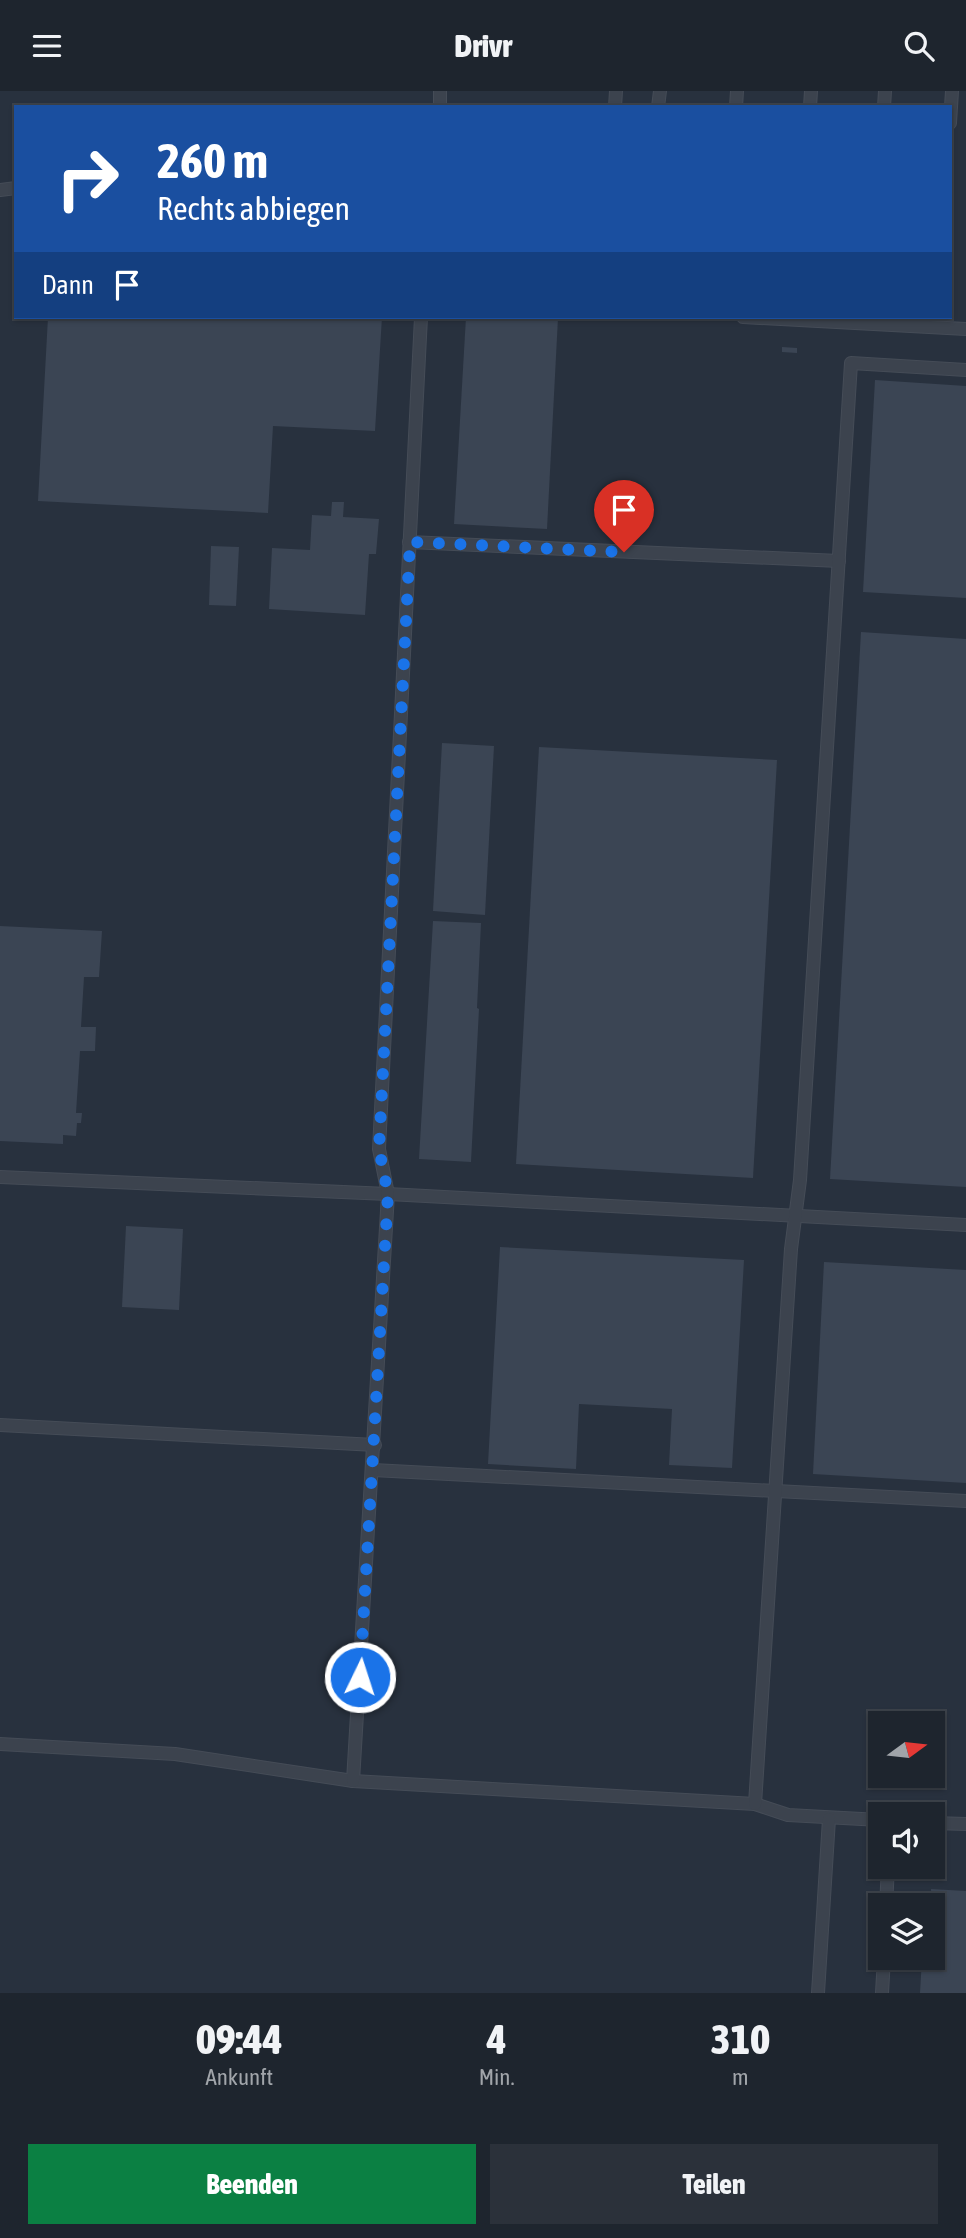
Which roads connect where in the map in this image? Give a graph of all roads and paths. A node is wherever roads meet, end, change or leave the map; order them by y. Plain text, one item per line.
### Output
1 (421, 319) edge
2 (834, 319) edge
3 (871, 320) edge
4 (937, 322) edge
5 (966, 330) edge
6 (966, 370) edge
7 (410, 542) junction
8 (839, 561) junction
9 (0, 1177) edge
10 (388, 1194) junction
11 (796, 1216) junction
12 (966, 1225) edge
13 (0, 1425) edge
14 (375, 1445) junction
15 (373, 1471) junction
16 (775, 1491) junction
17 (966, 1501) edge
18 (0, 1744) edge
19 (353, 1781) junction
20 (755, 1804) junction
21 (829, 1819) junction
22 (868, 1820) edge
23 (945, 1824) edge
24 (966, 1825) edge
25 (883, 1970) edge
26 (818, 1993) edge
27 (882, 1993) edge

1 - 7 lane
2 - 3 lane
3 - 4 lane
4 - 5 lane
6 - 8 lane
7 - 8 lane
7 - 10 lane
8 - 11 lane
9 - 10 lane
10 - 11 lane
10 - 14 lane
11 - 12 lane
11 - 16 lane
13 - 14 lane
14 - 15 lane
15 - 16 lane
15 - 19 lane
16 - 17 lane
16 - 20 lane
18 - 19 lane
19 - 20 lane
20 - 21 lane
21 - 22 lane
21 - 26 lane
23 - 24 lane
25 - 27 lane

